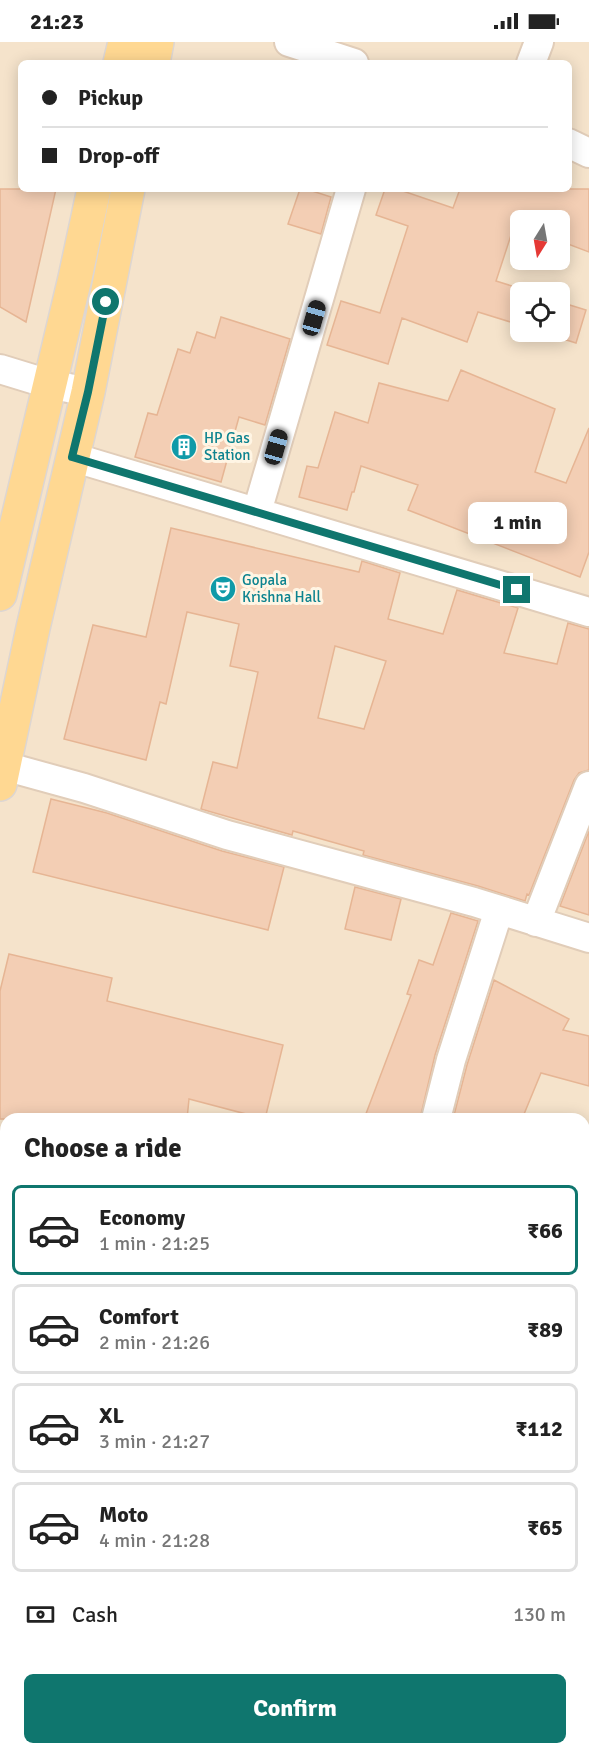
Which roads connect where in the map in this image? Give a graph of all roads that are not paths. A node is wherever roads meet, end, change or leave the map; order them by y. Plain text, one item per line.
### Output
1 (125, 42) edge
2 (157, 42) edge
3 (289, 42) edge
4 (539, 42) edge
5 (121, 60) edge
6 (154, 60) edge
7 (345, 60) edge
8 (532, 60) edge
9 (572, 145) edge
10 (589, 153) edge
11 (93, 192) edge
12 (127, 192) edge
13 (350, 192) edge
14 (0, 369) edge
15 (50, 384) junction
16 (88, 392) junction
17 (72, 457) junction
18 (257, 512) junction
19 (0, 594) edge
20 (587, 605) edge
21 (2, 775) edge
22 (589, 786) edge
23 (499, 909) junction
24 (536, 922) junction
25 (589, 938) edge
26 (438, 1113) edge

1 - 5 main road
2 - 6 main road
3 - 7 street
4 - 8 street
9 - 10 street
11 - 15 main road
12 - 16 main road
13 - 18 street
14 - 15 street
15 - 16 street
15 - 19 main road
16 - 17 main road
17 - 18 street
17 - 21 main road
18 - 20 street
21 - 23 street
22 - 24 street
23 - 24 street
23 - 26 street
24 - 25 street

